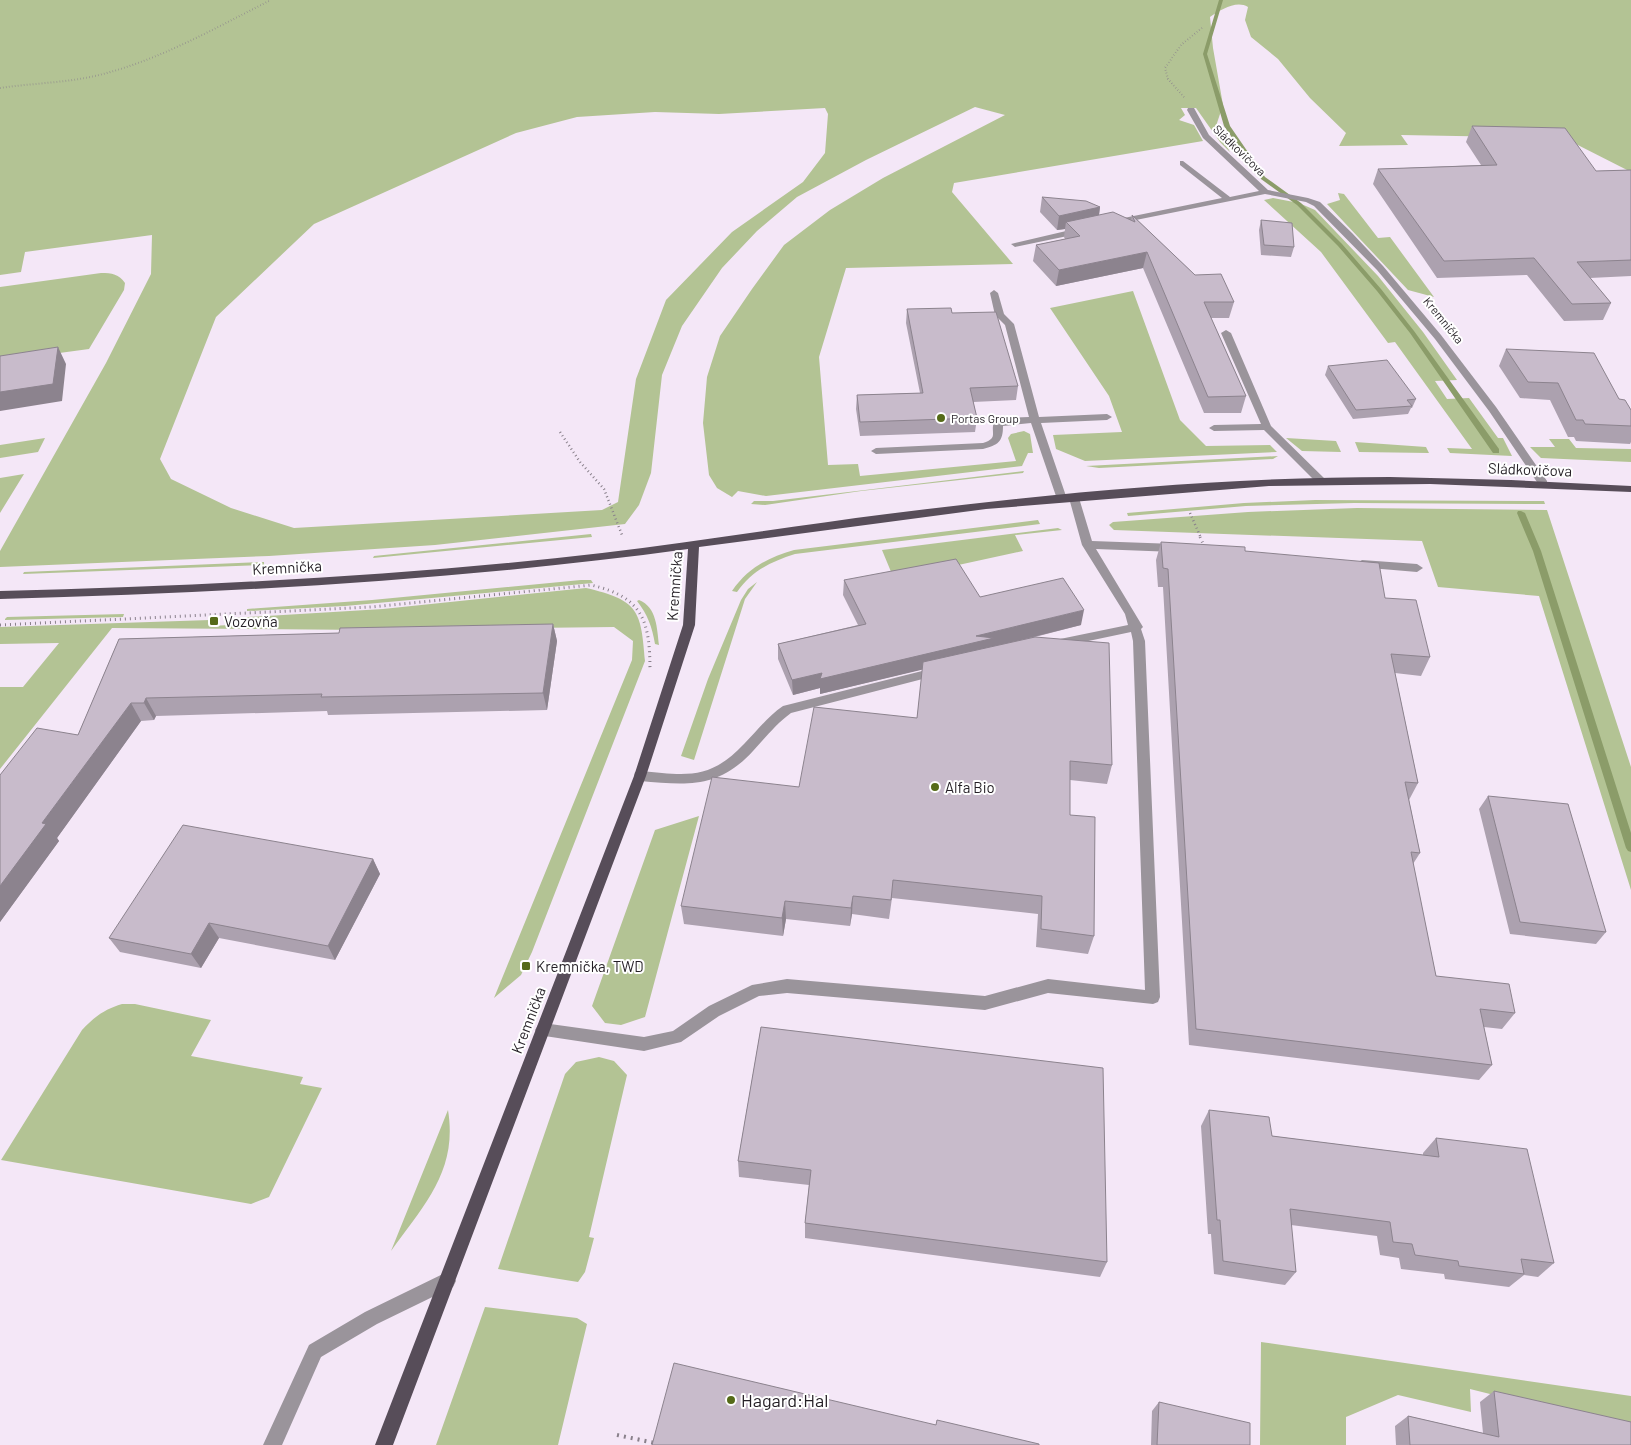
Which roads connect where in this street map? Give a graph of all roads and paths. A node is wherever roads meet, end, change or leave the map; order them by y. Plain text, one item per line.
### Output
1 (271, 0) edge
2 (1203, 27) dead end
3 (0, 88) edge
4 (1191, 110) joint
5 (1183, 163) dead end
6 (1265, 192) junction
7 (1298, 198) joint
8 (1228, 199) junction
9 (1101, 226) edge
10 (1091, 228) edge
11 (1014, 244) dead end
12 (994, 293) dead end
13 (1226, 333) dead end
14 (1107, 416) dead end
15 (1035, 420) junction
16 (1267, 427) junction
17 (1214, 428) dead end
18 (560, 432) dead end
19 (876, 451) dead end
20 (1321, 481) junction
21 (1428, 481) joint
22 (1543, 483) junction
23 (1631, 489) edge
24 (1074, 498) junction
25 (1062, 499) junction
26 (1190, 513) dead end
27 (694, 544) junction
28 (1089, 547) junction
29 (1206, 551) joint
30 (632, 552) junction
31 (1353, 563) edge
32 (1416, 568) dead end
33 (0, 594) edge
34 (0, 625) edge
35 (1137, 626) junction
36 (1052, 645) edge
37 (948, 669) edge
38 (650, 671) dead end
39 (640, 776) junction
40 (543, 1030) junction
41 (447, 1281) junction
42 (617, 1435) dead end
43 (658, 1444) edge
44 (272, 1445) edge
45 (384, 1445) edge

1 - 3 path
2 - 4 path
4 - 6 lane, Sládkovičova
5 - 8 lane
6 - 7 lane, Sládkovičova
6 - 8 lane
7 - 22 lane, Kremnička
8 - 9 lane
10 - 11 lane
12 - 15 lane
13 - 16 lane
14 - 15 lane
15 - 19 lane
15 - 25 lane
16 - 17 lane
16 - 20 lane
18 - 30 path
20 - 21 main road, Kremnička
20 - 24 main road, Kremnička
21 - 22 main road, Sládkovičova
22 - 23 main road, Sládkovičova
24 - 25 main road, Kremnička
24 - 28 lane
25 - 27 main road, Kremnička
26 - 29 path
27 - 30 main road, Kremnička
27 - 39 main road, Kremnička
28 - 29 lane
28 - 35 lane
30 - 33 main road, Kremnička
31 - 32 lane
34 - 38 path
35 - 36 lane
35 - 40 lane
37 - 39 lane
39 - 40 main road, Kremnička
40 - 41 main road, Kremnička
41 - 44 lane
41 - 45 main road, Kremnička
42 - 43 path

